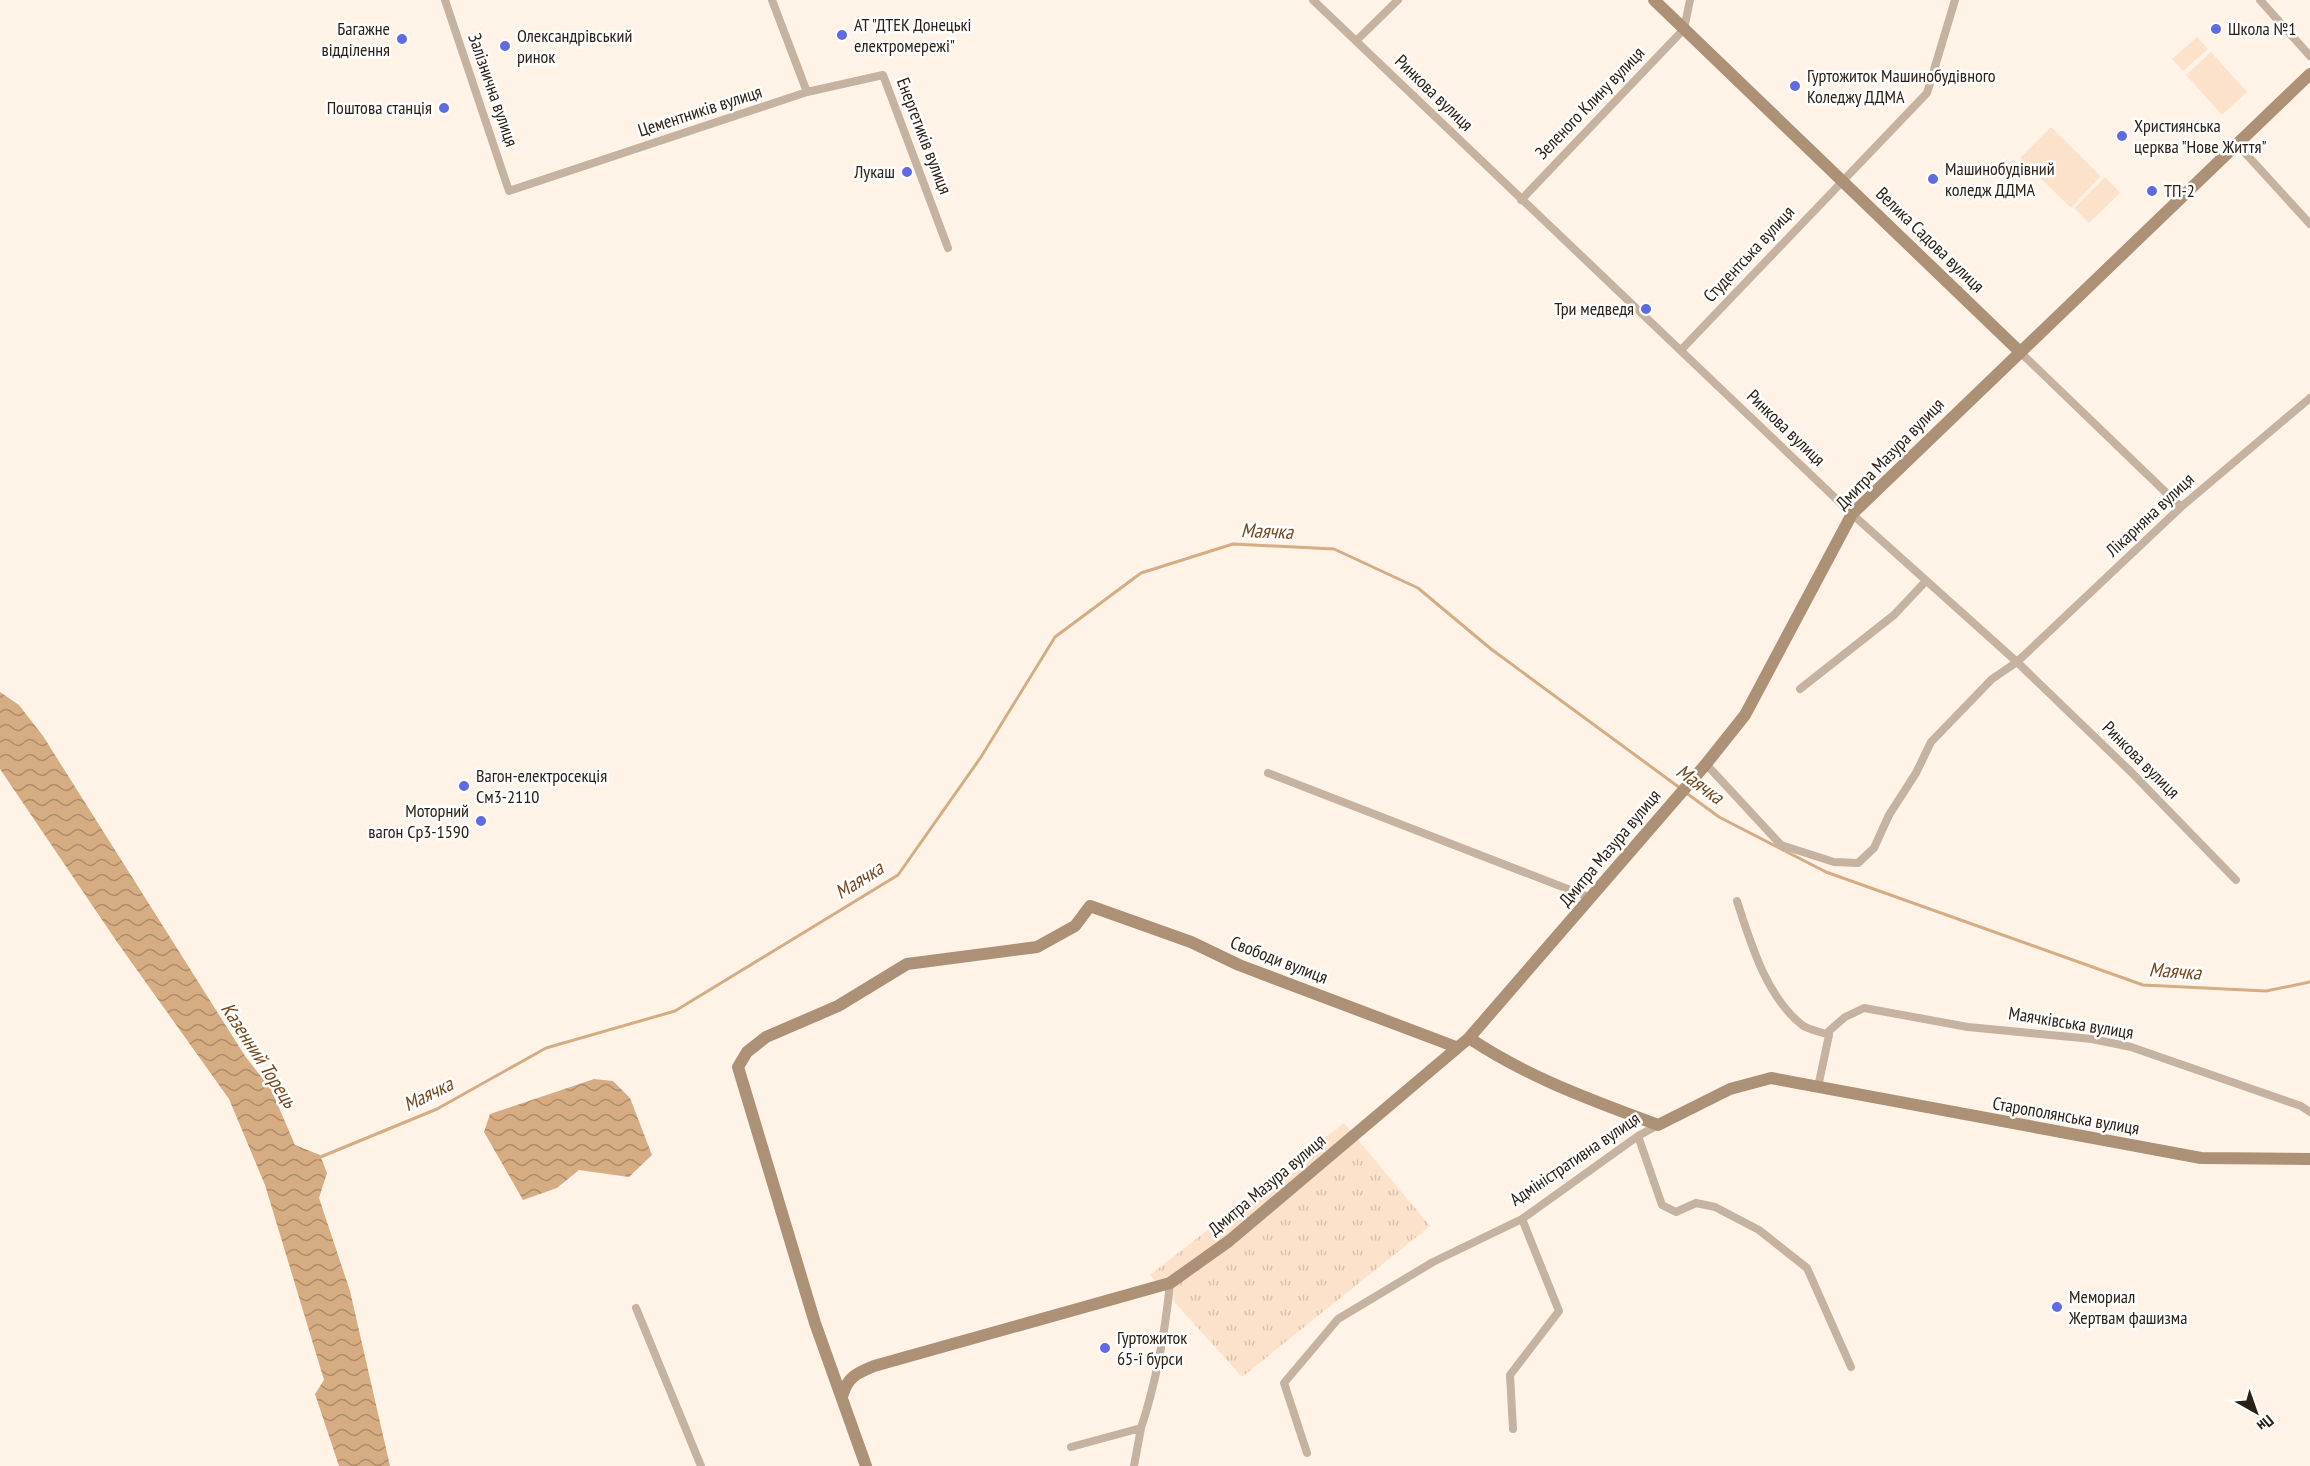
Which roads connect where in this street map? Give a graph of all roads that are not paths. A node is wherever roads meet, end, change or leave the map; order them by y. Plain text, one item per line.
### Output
1 (445, 0) edge
2 (772, 0) edge
3 (1313, 0) edge
4 (1398, 0) edge
5 (1654, 0) edge
6 (1690, 0) edge
7 (1954, 0) edge
8 (2260, 0) edge
9 (1684, 29) junction
10 (1356, 41) junction
11 (2310, 56) edge
12 (2310, 74) edge
13 (807, 92) junction
14 (2237, 144) junction
15 (1841, 181) junction
16 (509, 192) joint
17 (1521, 200) junction
18 (2310, 224) edge
19 (948, 248) dead end
20 (1681, 350) junction
21 (2019, 351) junction
22 (2310, 398) edge
23 (2181, 507) junction
24 (1852, 514) junction
25 (1925, 582) junction
26 (2017, 662) junction
27 (1800, 689) dead end
28 (1702, 768) junction
29 (1268, 773) dead end
30 (2236, 880) dead end
31 (1591, 898) junction
32 (1737, 901) dead end
33 (1828, 1035) junction
34 (1469, 1038) junction
35 (1456, 1047) junction
36 (1818, 1087) junction
37 (2310, 1112) edge
38 (1658, 1125) junction
39 (1638, 1136) junction
40 (2310, 1159) edge
41 (1522, 1219) junction
42 (1170, 1283) junction
43 (636, 1308) dead end
44 (1851, 1367) dead end
45 (843, 1394) junction
46 (1141, 1428) junction
47 (1513, 1429) dead end
48 (1071, 1447) dead end
49 (1307, 1453) dead end
50 (701, 1466) edge
51 (866, 1466) edge
52 (1134, 1466) edge

1 - 16 street, Залізнична вулиця
2 - 13 street
3 - 10 street, Ринкова вулиця
4 - 10 street
5 - 9 street, Велика Садова вулиця
6 - 9 street
7 - 15 street, Студентська вулиця
8 - 11 street
9 - 15 street, Велика Садова вулиця
9 - 17 street, Зеленого Клину вулиця
10 - 17 street, Ринкова вулиця
12 - 14 street, Дмитра Мазура вулиця
13 - 16 street, Цементників вулиця
13 - 19 street, Енергетиків вулиця
14 - 18 street
14 - 21 street, Дмитра Мазура вулиця
15 - 20 street, Студентська вулиця
15 - 21 street, Велика Садова вулиця
17 - 20 street, Ринкова вулиця
20 - 24 street, Ринкова вулиця
21 - 23 street, Велика Садова вулиця
21 - 24 street, Дмитра Мазура вулиця
22 - 23 street, Лікарняна вулиця
23 - 26 street, Лікарняна вулиця
24 - 25 street, Ринкова вулиця
24 - 28 street, Дмитра Мазура вулиця
25 - 26 street, Ринкова вулиця
25 - 27 street
26 - 28 street, Лікарняна вулиця
26 - 30 street, Ринкова вулиця
28 - 31 street, Дмитра Мазура вулиця
29 - 31 street
31 - 34 street, Дмитра Мазура вулиця
32 - 33 street
33 - 36 street
33 - 37 street, Маячківська вулиця
34 - 35 street, Дмитра Мазура вулиця
34 - 38 street
35 - 42 street, Дмитра Мазура вулиця
35 - 45 street, Свободи вулиця
36 - 38 street, Адміністративна вулиця
36 - 40 street, Старополянська вулиця
38 - 39 street, Адміністративна вулиця
39 - 41 street, Адміністративна вулиця
39 - 44 street
41 - 47 street
41 - 49 street, Адміністративна вулиця
42 - 45 street, Дмитра Мазура вулиця
42 - 46 street
43 - 50 street
45 - 51 street
46 - 48 street
46 - 52 street

